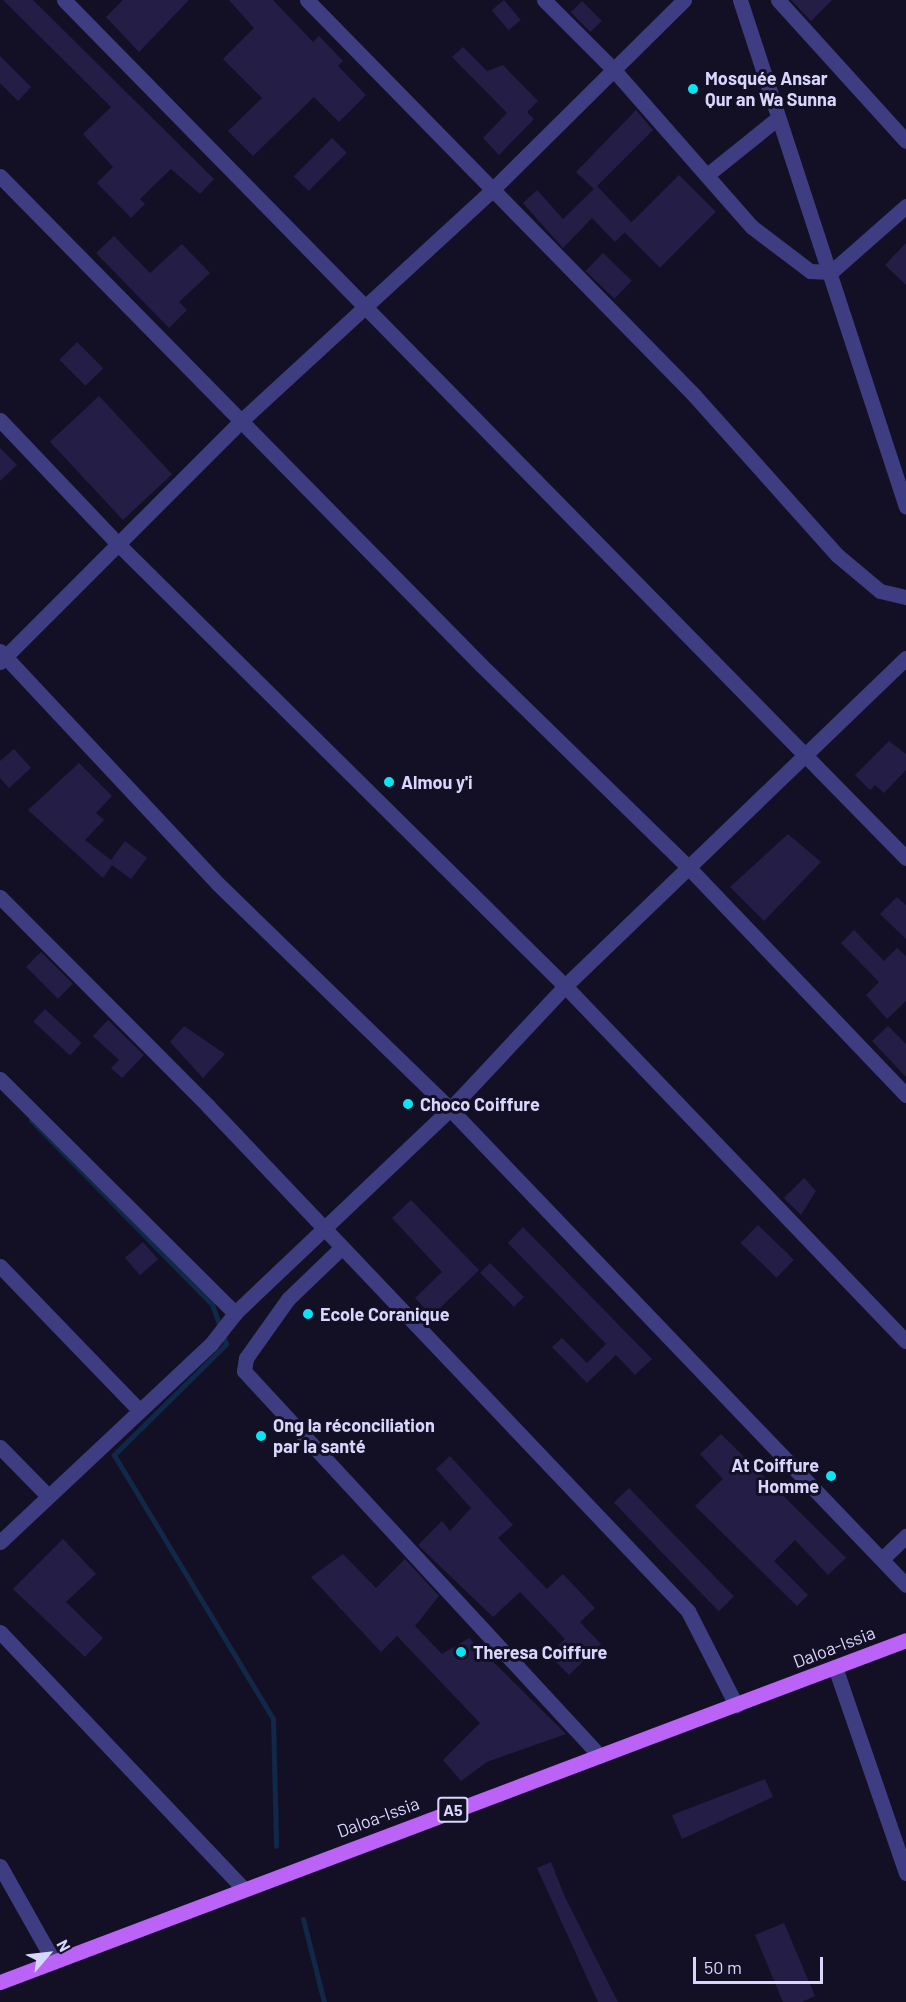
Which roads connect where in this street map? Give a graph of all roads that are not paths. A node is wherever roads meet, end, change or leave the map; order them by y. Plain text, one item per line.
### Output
1 (64, 0) edge
2 (307, 0) edge
3 (544, 0) edge
4 (684, 0) edge
5 (740, 0) edge
6 (778, 0) edge
7 (613, 69) junction
8 (778, 118) junction
9 (906, 141) edge
10 (708, 175) junction
11 (0, 176) edge
12 (495, 187) junction
13 (906, 206) edge
14 (831, 272) junction
15 (363, 304) junction
16 (0, 420) edge
17 (242, 420) junction
18 (906, 507) edge
19 (118, 544) junction
20 (906, 597) edge
21 (2, 656) edge
22 (906, 658) edge
23 (804, 756) junction
24 (906, 858) edge
25 (689, 868) junction
26 (0, 897) edge
27 (565, 986) junction
28 (0, 1079) edge
29 (906, 1095) edge
30 (450, 1109) junction
31 (324, 1233) junction
32 (340, 1249) junction
33 (0, 1266) edge
34 (232, 1317) junction
35 (906, 1341) edge
36 (139, 1410) junction
37 (0, 1447) edge
38 (47, 1495) junction
39 (906, 1536) edge
40 (0, 1542) edge
41 (884, 1558) junction
42 (906, 1585) edge
43 (0, 1632) edge
44 (906, 1640) edge
45 (835, 1667) junction
46 (736, 1705) junction
47 (600, 1756) junction
48 (0, 1866) edge
49 (906, 1873) edge
50 (243, 1888) junction
51 (54, 1962) junction
52 (0, 1982) edge

1 - 15 street
2 - 12 street
3 - 7 street
4 - 7 street
5 - 8 street
6 - 9 street
7 - 10 street
7 - 12 street
8 - 10 street
8 - 14 street
10 - 14 street
11 - 17 street
12 - 15 street
12 - 20 street
13 - 14 street
14 - 18 street
15 - 17 street
15 - 23 street
16 - 19 street
17 - 19 street
17 - 25 street
19 - 21 street
19 - 27 street
21 - 30 street
22 - 23 street
23 - 24 street
23 - 25 street
25 - 27 street
25 - 29 street
26 - 31 street
27 - 30 street
27 - 35 street
28 - 34 street
30 - 31 street
30 - 41 street
31 - 32 street
31 - 34 street
32 - 46 street
32 - 47 street
33 - 36 street
34 - 36 street
36 - 38 street
37 - 38 street
38 - 40 street
39 - 41 street
41 - 42 street
43 - 50 street
44 - 45 main road, Daloa-Issia / A5
45 - 46 main road, Daloa-Issia / A5
45 - 49 street
46 - 47 main road, Daloa-Issia / A5
47 - 50 main road, Daloa-Issia / A5
48 - 51 street
50 - 51 main road, Daloa-Issia / A5
51 - 52 main road, Daloa-Issia / A5

